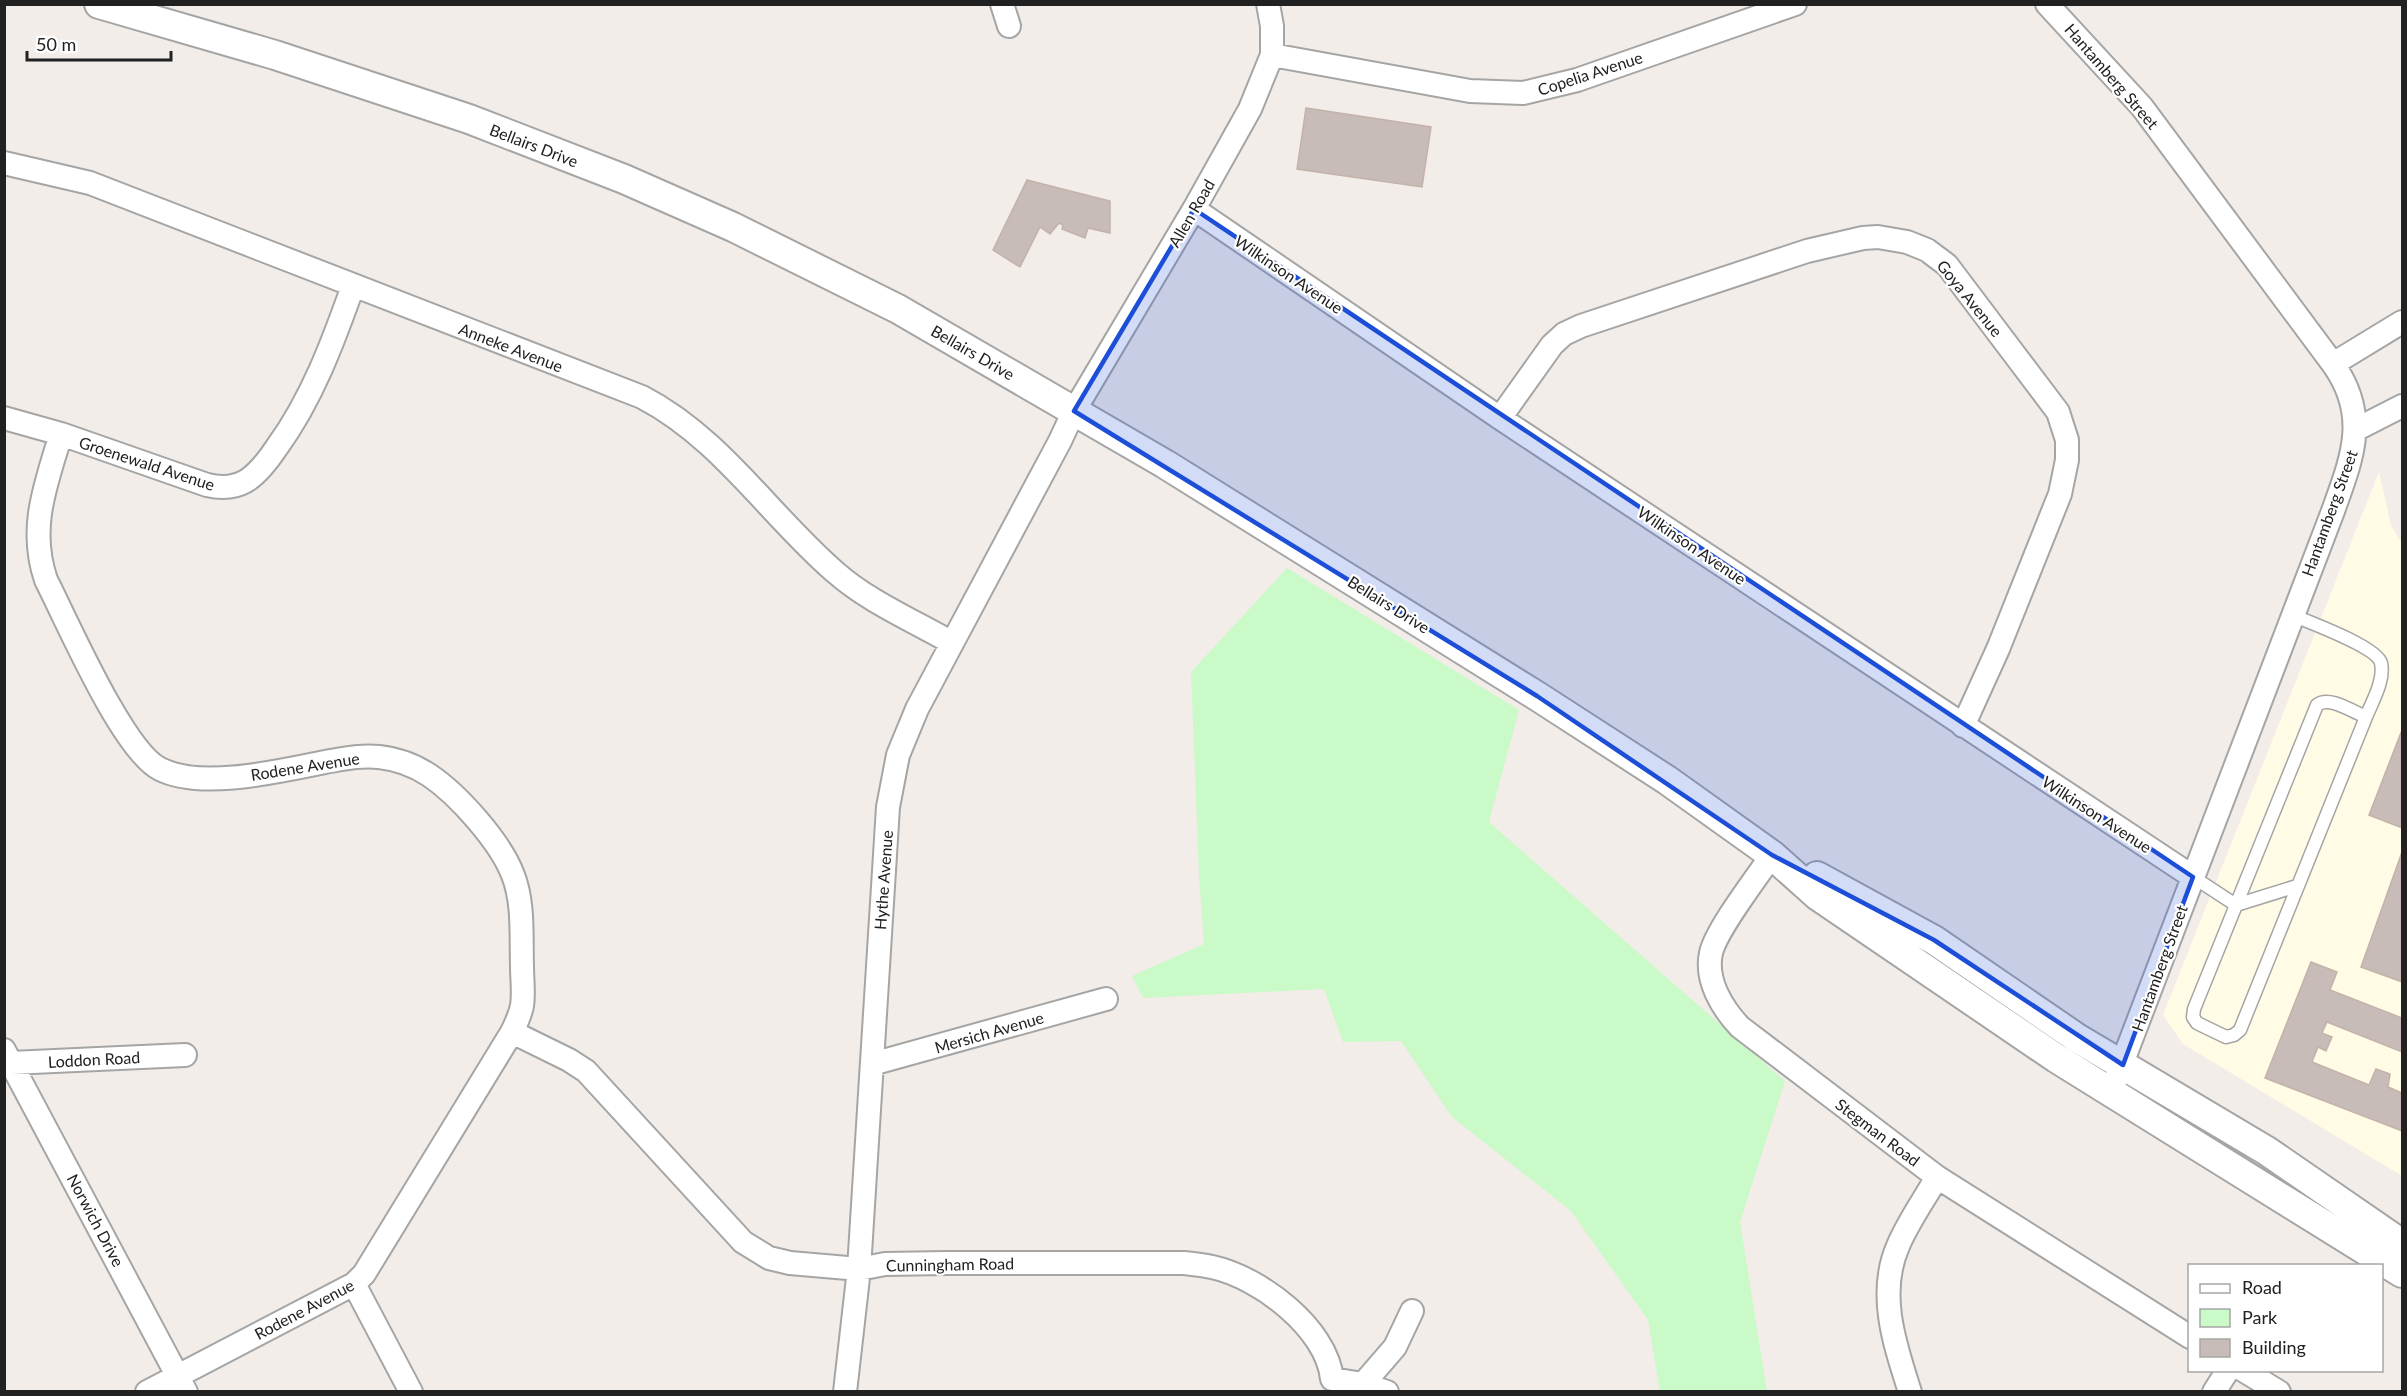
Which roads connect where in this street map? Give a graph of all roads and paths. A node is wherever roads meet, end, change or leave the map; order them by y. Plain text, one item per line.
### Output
1 (99, 4) edge
2 (1268, 4) edge
3 (1795, 4) edge
4 (2047, 4) edge
5 (1272, 55) junction
6 (4, 163) edge
7 (1194, 209) junction
8 (353, 286) junction
9 (2403, 322) edge
10 (2333, 364) junction
11 (2403, 405) edge
12 (1074, 411) junction
13 (4, 418) edge
14 (1500, 418) junction
15 (2355, 430) junction
16 (61, 434) junction
17 (2292, 615) junction
18 (952, 643) junction
19 (2366, 717) junction
20 (1964, 726) junction
21 (1772, 855) junction
22 (2193, 877) junction
23 (2297, 886) junction
24 (2236, 905) junction
25 (1106, 999) dead end
26 (512, 1032) junction
27 (184, 1055) dead end
28 (7, 1060) edge
29 (872, 1064) junction
30 (2123, 1065) junction
31 (2111, 1091) junction
32 (1937, 1177) junction
33 (2403, 1244) edge
34 (859, 1269) junction
35 (2403, 1273) edge
36 (354, 1284) junction
37 (1412, 1311) dead end
38 (2188, 1336) edge
39 (2227, 1372) edge
40 (2245, 1372) edge
41 (182, 1384) edge
42 (1363, 1384) junction
43 (1331, 1385) edge
44 (147, 1392) edge
45 (411, 1392) edge
46 (845, 1392) edge
47 (1387, 1392) edge
48 (1910, 1392) edge
49 (2214, 1392) edge
50 (2280, 1392) edge

1 - 12 street, Bellairs Drive
2 - 5 street, Allen Road
3 - 5 street, Copelia Avenue
4 - 10 street, Hantamberg Street
5 - 7 street, Allen Road
6 - 8 street, Anneke Avenue
7 - 12 street, Allen Road
7 - 14 street, Wilkinson Avenue
8 - 16 street, Groenewald Avenue
8 - 18 street, Anneke Avenue
9 - 10 street
10 - 15 street, Hantamberg Street
11 - 15 street
12 - 18 street, Hythe Avenue
12 - 21 street, Bellairs Drive
13 - 16 street, Groenewald Avenue
14 - 20 street, Wilkinson Avenue
14 - 20 street, Goya Avenue
15 - 17 street, Hantamberg Street
16 - 26 street, Rodene Avenue
17 - 19 lane
17 - 22 street, Hantamberg Street
18 - 29 street, Hythe Avenue
19 - 23 lane
19 - 24 lane
20 - 22 street, Wilkinson Avenue
21 - 30 street
21 - 31 street
21 - 32 street, Stegman Road
22 - 24 lane
22 - 30 street, Hantamberg Street
23 - 24 lane
23 - 24 lane
25 - 29 street, Mersich Avenue
26 - 34 street, Cunningham Road
26 - 36 street, Rodene Avenue
27 - 28 street, Loddon Road
28 - 41 street, Norwich Drive
29 - 34 street, Hythe Avenue
30 - 31 street, Hantamberg Street
30 - 33 street
31 - 35 street
32 - 38 street, Stegman Road
32 - 48 street
34 - 43 street, Cunningham Road
34 - 46 street, Hythe Avenue
36 - 41 street, Rodene Avenue
36 - 45 street
37 - 42 street
39 - 49 street
40 - 50 street
41 - 44 street, Rodene Avenue
42 - 43 street, Cunningham Road
42 - 47 street, Cunningham Road

